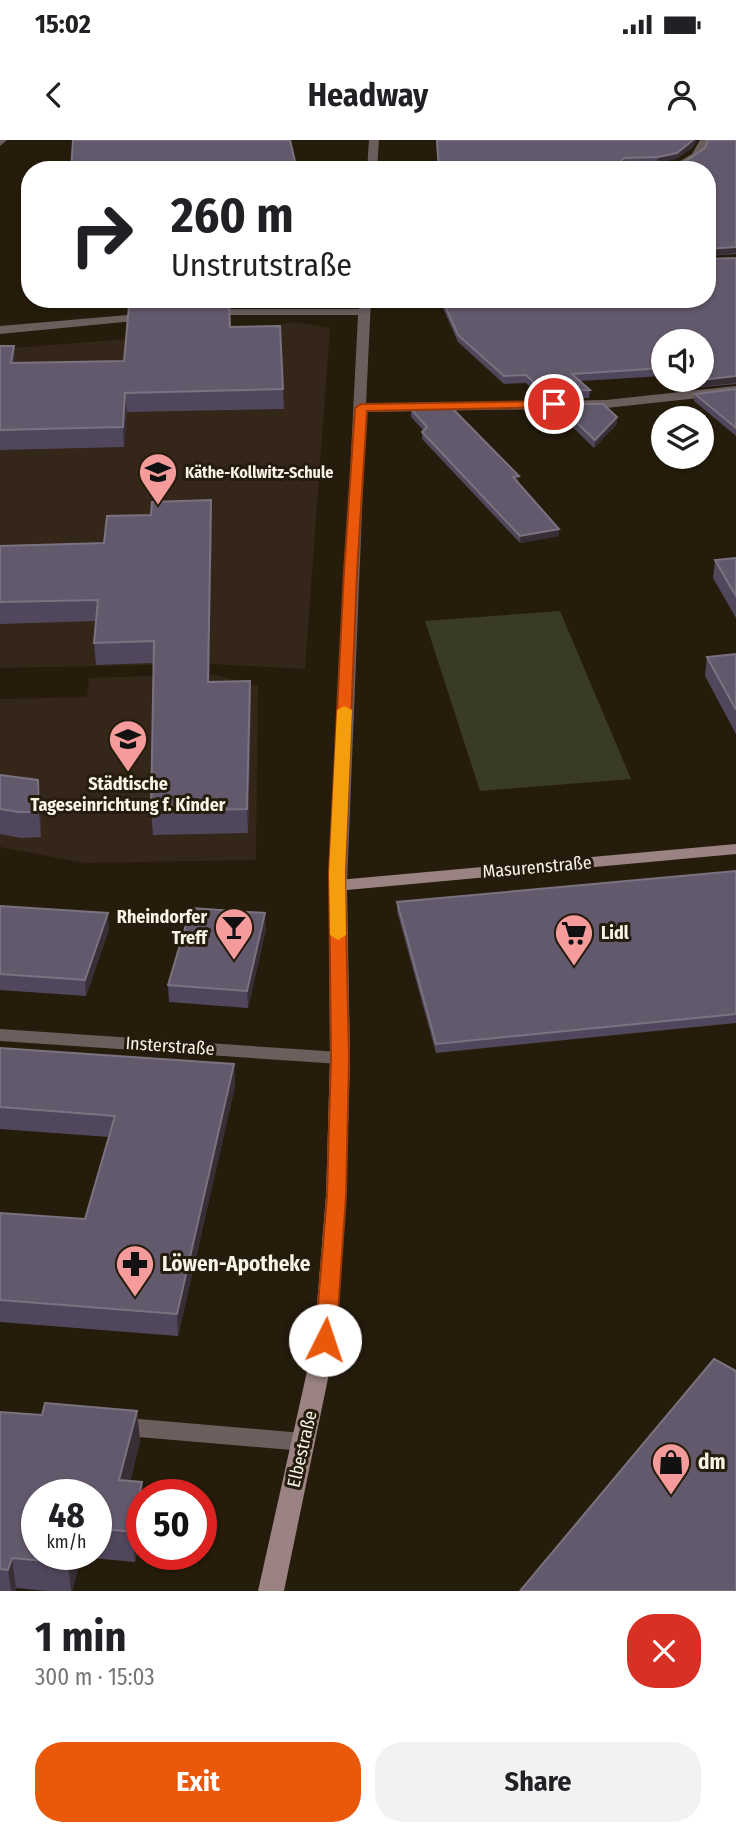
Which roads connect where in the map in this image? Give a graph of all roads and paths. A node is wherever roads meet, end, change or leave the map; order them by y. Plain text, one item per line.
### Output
1 (374, 140) edge
2 (705, 140) edge
3 (373, 161) edge
4 (691, 161) edge
5 (305, 308) edge
6 (364, 308) edge
7 (186, 314) edge
8 (160, 316) edge
9 (0, 330) edge
10 (736, 390) edge
11 (361, 408) junction
12 (736, 849) edge
13 (338, 885) junction
14 (0, 1035) edge
15 (340, 1058) junction
16 (96, 1424) edge
17 (303, 1442) junction
18 (271, 1591) edge

1 - 3 street
2 - 4 street
5 - 7 street
6 - 11 street, Elbestraße
8 - 9 street
10 - 11 street
11 - 13 street, Elbestraße
12 - 13 main road, Masurenstraße
13 - 15 main road, Elbestraße
14 - 15 street, Insterstraße
15 - 17 main road, Elbestraße
16 - 17 street
17 - 18 main road, Elbestraße

